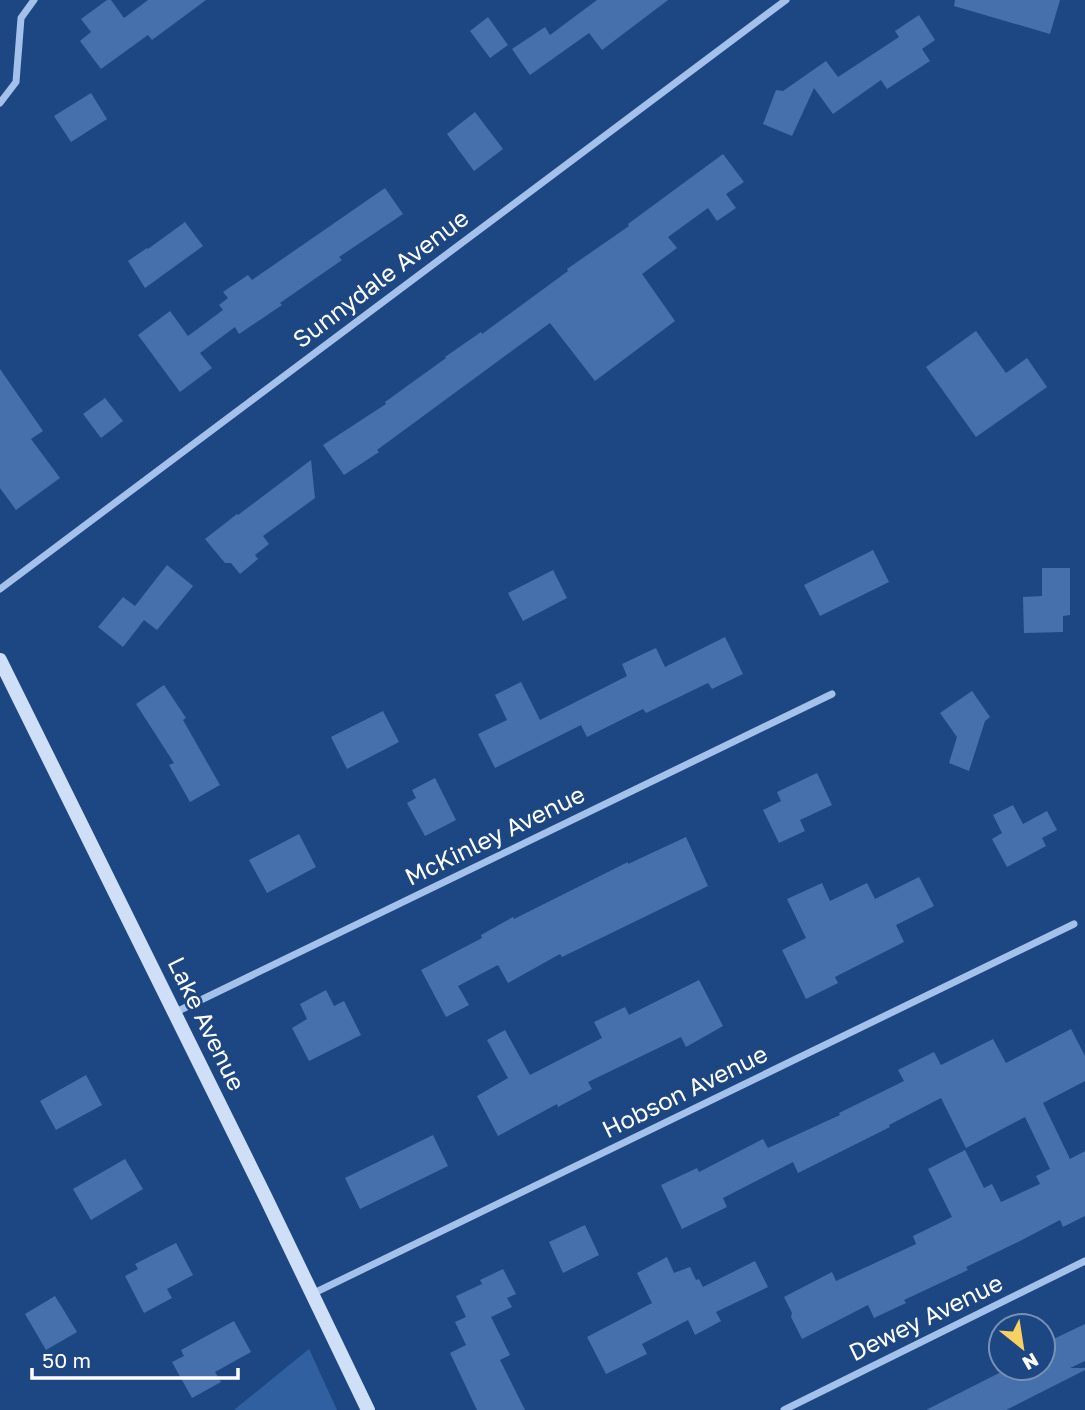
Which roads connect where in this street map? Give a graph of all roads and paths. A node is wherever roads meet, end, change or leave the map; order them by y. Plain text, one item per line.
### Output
1 (34, 0) edge
2 (786, 0) edge
3 (0, 103) edge
4 (0, 589) edge
5 (0, 660) edge
6 (832, 694) dead end
7 (1074, 924) dead end
8 (174, 1013) junction
9 (1085, 1261) edge
10 (312, 1294) junction
11 (368, 1410) edge
12 (784, 1410) edge

1 - 3 street
2 - 4 street, Sunnydale Avenue
5 - 8 main road, Lake Avenue
6 - 8 street, McKinley Avenue
7 - 10 street, Hobson Avenue
8 - 10 main road, Lake Avenue
9 - 12 street, Dewey Avenue
10 - 11 main road, Lake Avenue

